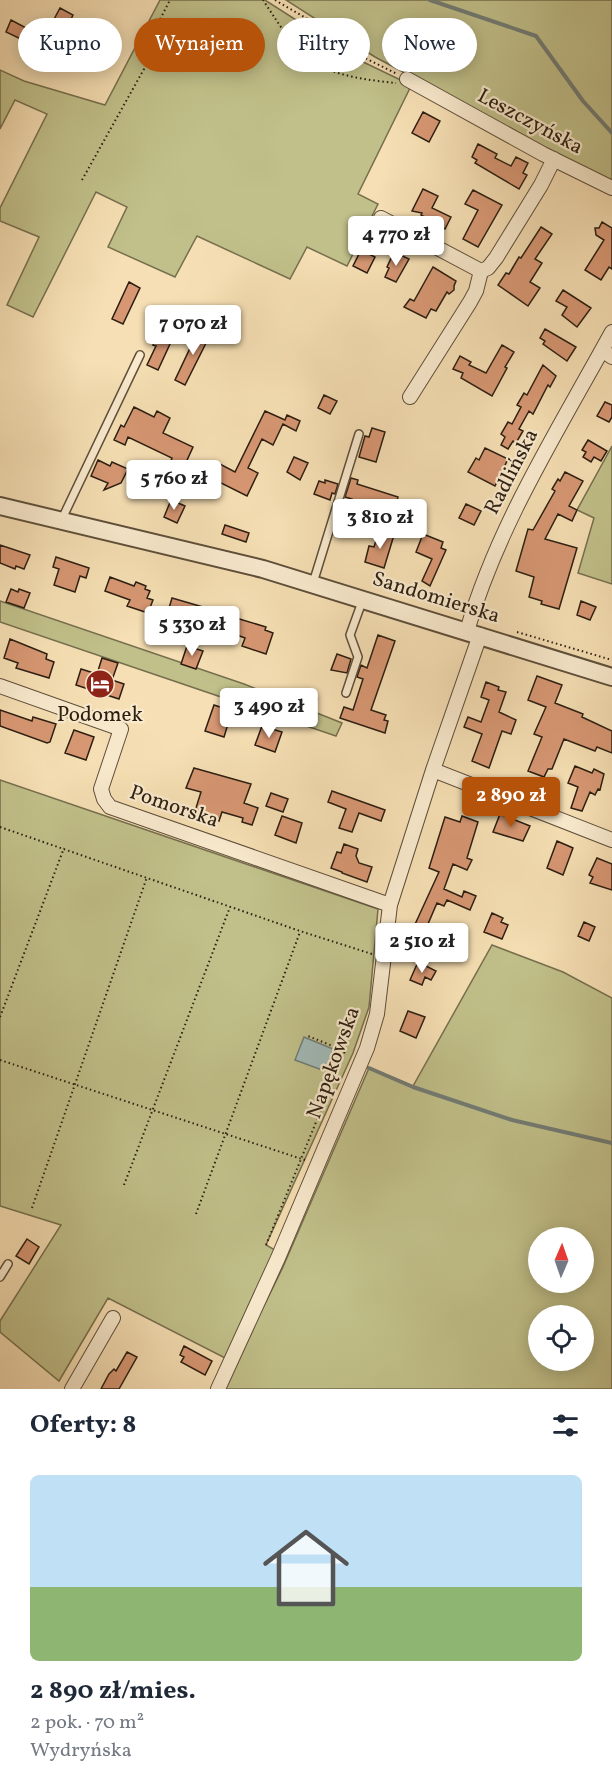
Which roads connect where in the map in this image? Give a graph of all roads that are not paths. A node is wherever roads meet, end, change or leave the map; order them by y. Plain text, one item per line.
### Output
1 (407, 79) road end
2 (555, 159) junction
3 (612, 188) edge
4 (381, 218) dead end
5 (481, 271) junction
6 (612, 332) edge
7 (607, 353) edge
8 (140, 355) dead end
9 (410, 397) dead end
10 (359, 434) dead end
11 (0, 506) edge
12 (61, 520) junction
13 (313, 583) junction
14 (363, 599) junction
15 (473, 633) junction
16 (612, 677) edge
17 (0, 686) edge
18 (346, 693) dead end
19 (433, 770) junction
20 (612, 840) edge
21 (390, 905) junction
22 (8, 1264) dead end
23 (0, 1277) edge
24 (113, 1318) dead end
25 (72, 1389) edge
26 (218, 1389) edge

1 - 2 street, Leszczyńska
2 - 3 street, Leszczyńska
2 - 5 street
4 - 5 street
5 - 9 street
6 - 7 street
7 - 15 street, Radlińska
8 - 12 lane
10 - 13 lane
11 - 12 street, Sandomierska
12 - 13 street, Sandomierska
13 - 14 street, Sandomierska
14 - 15 street, Sandomierska
14 - 18 lane
15 - 16 street, Sandomierska
15 - 19 street, Napękowska
17 - 21 street, Pomorska
19 - 20 street
19 - 21 street, Napękowska
21 - 26 street, Napękowska
22 - 23 lane
24 - 25 street

